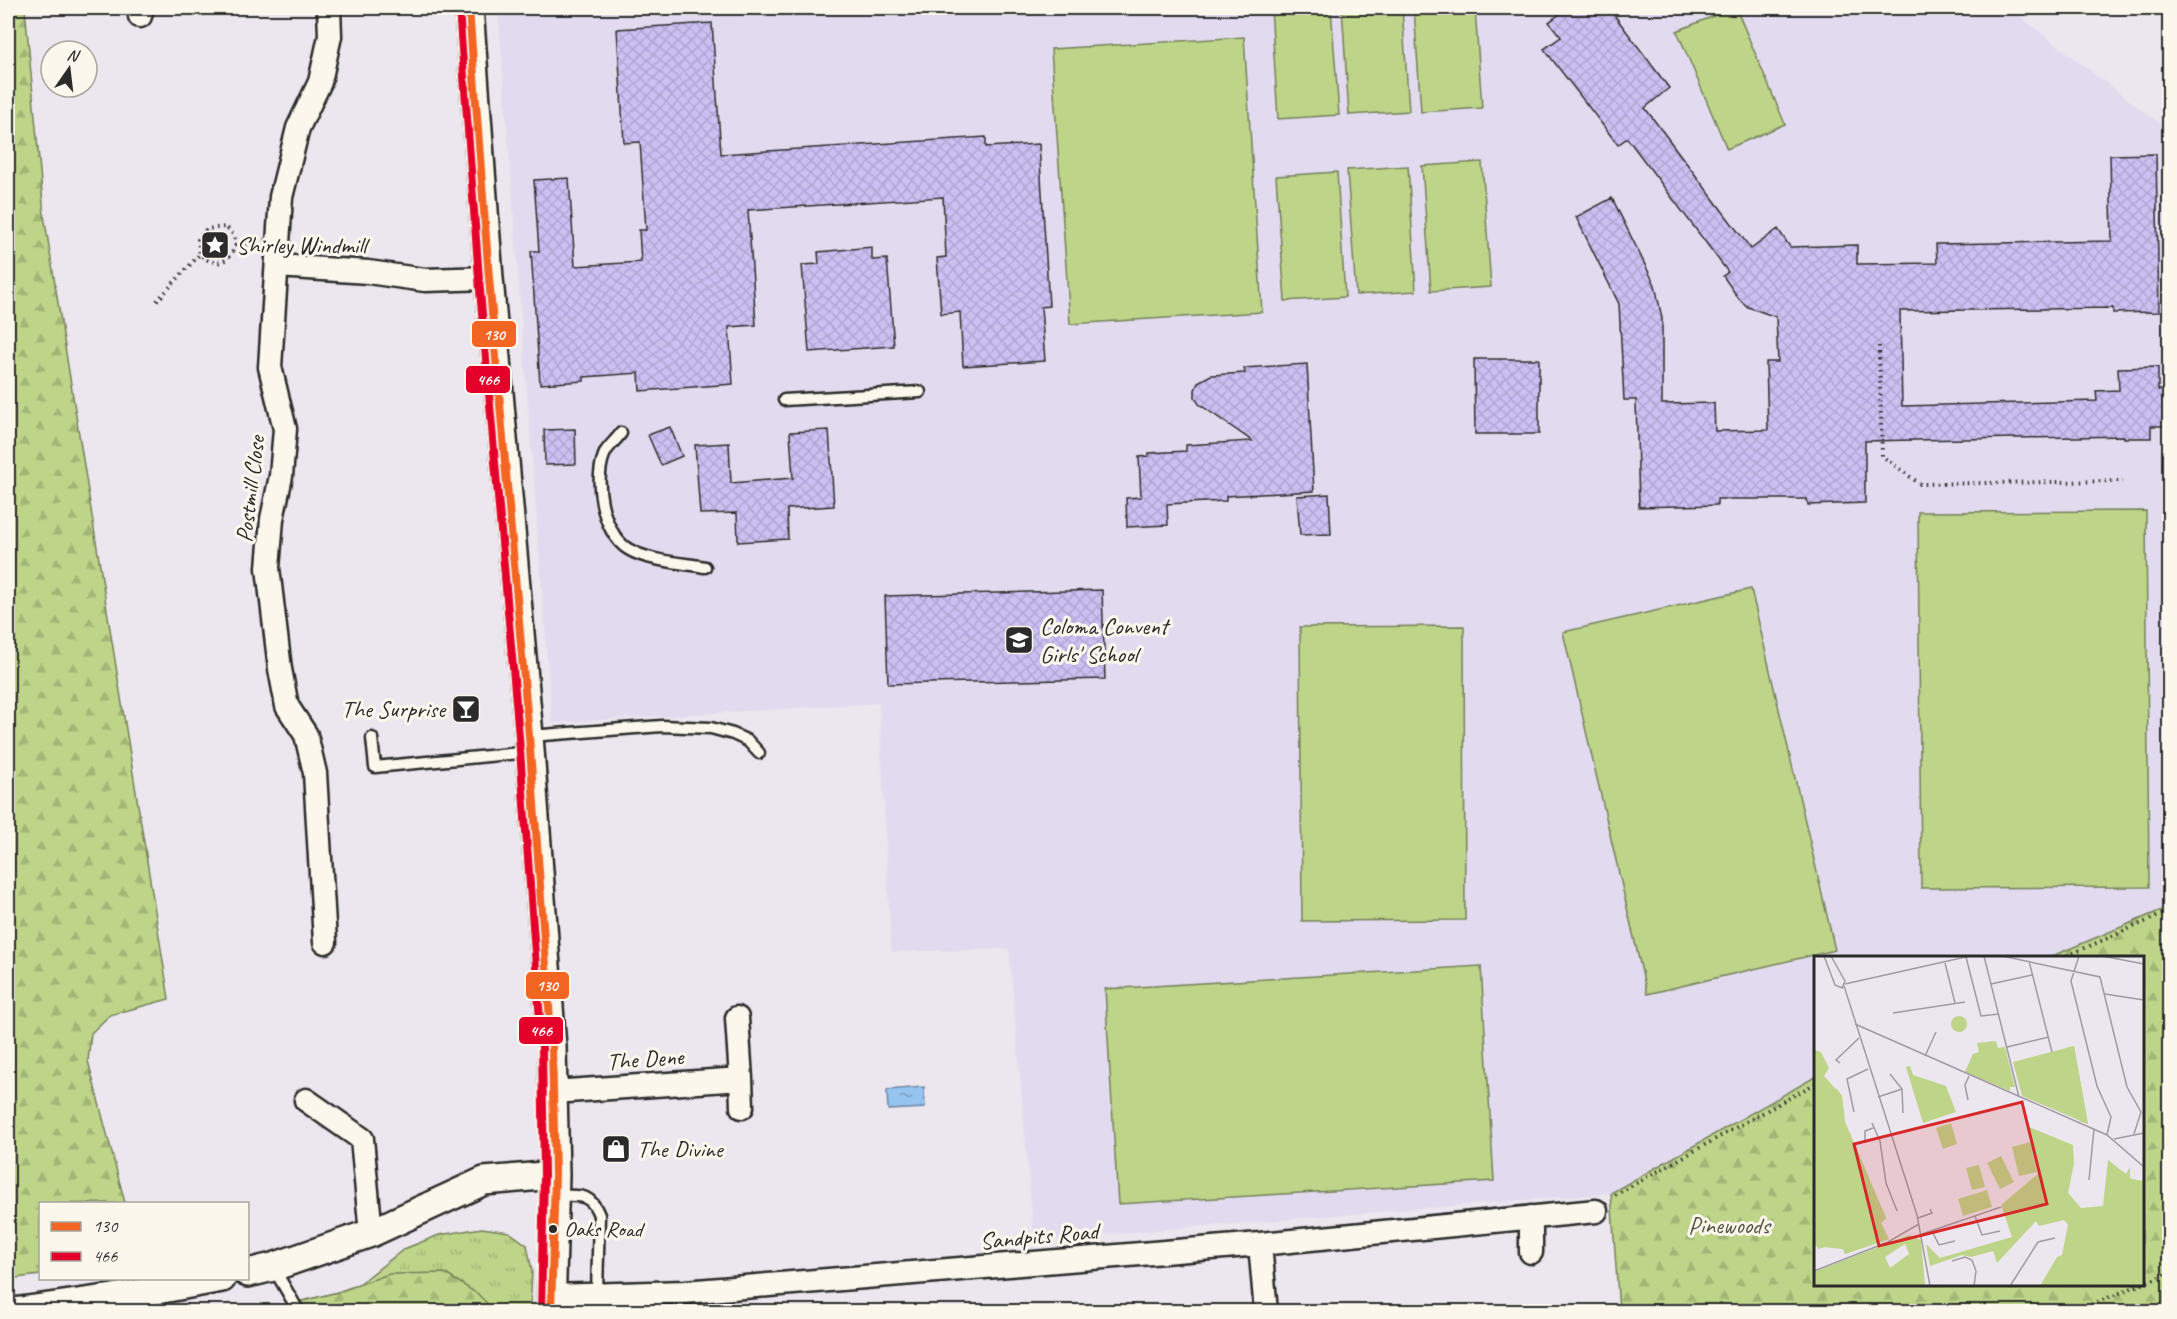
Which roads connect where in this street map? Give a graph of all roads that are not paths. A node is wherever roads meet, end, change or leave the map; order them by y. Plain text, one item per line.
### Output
1 (329, 8) edge
2 (469, 8) edge
3 (278, 256) junction
4 (489, 278) junction
5 (920, 392) dead end
6 (784, 400) dead end
7 (621, 433) dead end
8 (705, 567) dead end
9 (372, 738) dead end
10 (530, 744) junction
11 (759, 753) dead end
12 (325, 942) dead end
13 (737, 1018) dead end
14 (741, 1079) junction
15 (553, 1092) junction
16 (306, 1100) dead end
17 (742, 1107) dead end
18 (555, 1185) junction
19 (1596, 1211) road end
20 (1531, 1217) junction
21 (371, 1233) junction
22 (1260, 1244) junction
23 (1531, 1252) dead end
24 (260, 1270) edge
25 (211, 1280) edge
26 (597, 1294) junction
27 (656, 1302) edge
28 (686, 1302) edge
29 (551, 1304) edge
30 (13, 1311) edge
31 (299, 1311) edge
32 (1266, 1311) edge

1 - 3 street, Postmill Close
2 - 4 street
3 - 4 street
3 - 12 street, Postmill Close
4 - 10 street
5 - 6 lane
7 - 8 lane
9 - 10 lane
10 - 11 lane
10 - 15 street
13 - 14 street
14 - 15 street, The Dene
14 - 17 street
15 - 18 street
16 - 21 street
18 - 21 street
18 - 26 lane
18 - 29 street
19 - 20 street, Sandpits Road
20 - 22 street, Sandpits Road
20 - 23 street
21 - 24 street
22 - 28 street, Sandpits Road
22 - 32 street
24 - 31 lane
25 - 30 street
26 - 27 street, Sandpits Road
26 - 29 street, Sandpits Road
27 - 28 street, Sandpits Road

